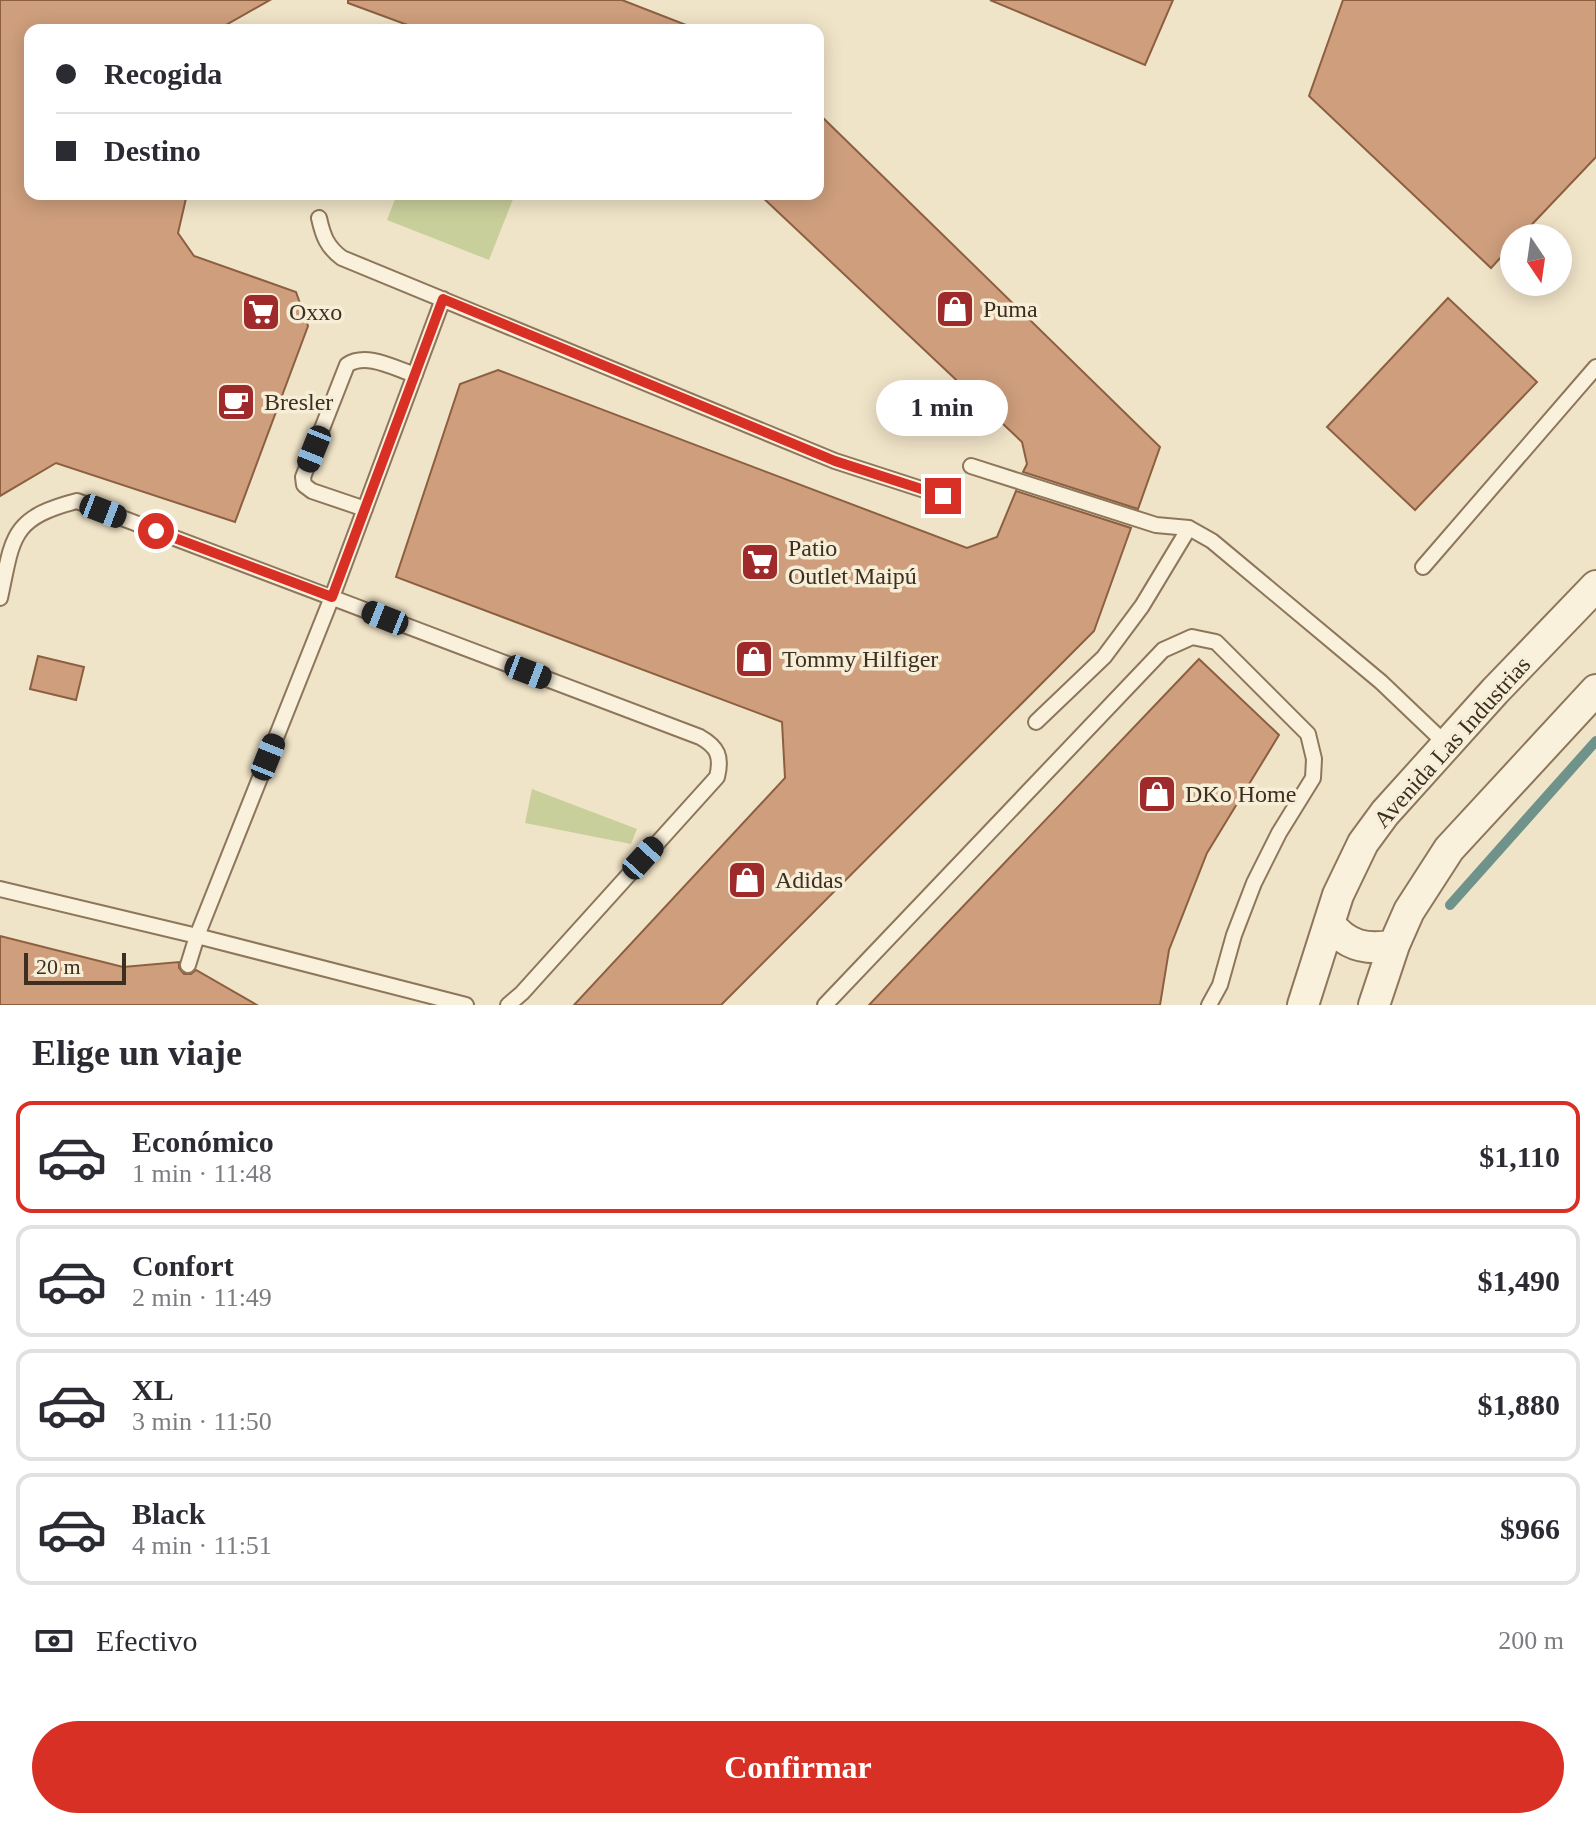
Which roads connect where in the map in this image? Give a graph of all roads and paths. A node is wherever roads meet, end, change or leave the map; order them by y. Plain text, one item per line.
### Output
1 (319, 218) dead end
2 (443, 299) junction
3 (1596, 367) edge
4 (415, 375) junction
5 (971, 466) dead end
6 (943, 496) dead end
7 (365, 509) junction
8 (1189, 528) junction
9 (1423, 567) dead end
10 (1596, 586) edge
11 (332, 597) junction
12 (0, 598) edge
13 (1596, 690) edge
14 (1036, 722) dead end
15 (1446, 744) junction
16 (0, 889) edge
17 (1329, 923) junction
18 (197, 936) junction
19 (1394, 945) junction
20 (188, 965) dead end
21 (466, 1005) edge
22 (508, 1005) edge
23 (825, 1005) edge
24 (1209, 1005) edge
25 (1303, 1005) edge
26 (1374, 1005) edge

1 - 2 lane
2 - 4 lane
2 - 6 lane
3 - 9 lane
4 - 7 lane
4 - 7 lane
5 - 8 lane
7 - 11 lane
8 - 14 lane
8 - 15 lane
10 - 15 street, Avenida Las Industrias
11 - 12 lane
11 - 18 lane
11 - 22 lane
13 - 19 street
15 - 17 street, Avenida Las Industrias
16 - 18 lane
17 - 19 street
17 - 25 street, Avenida Las Industrias
18 - 20 lane
18 - 21 lane
19 - 26 street
23 - 24 lane

